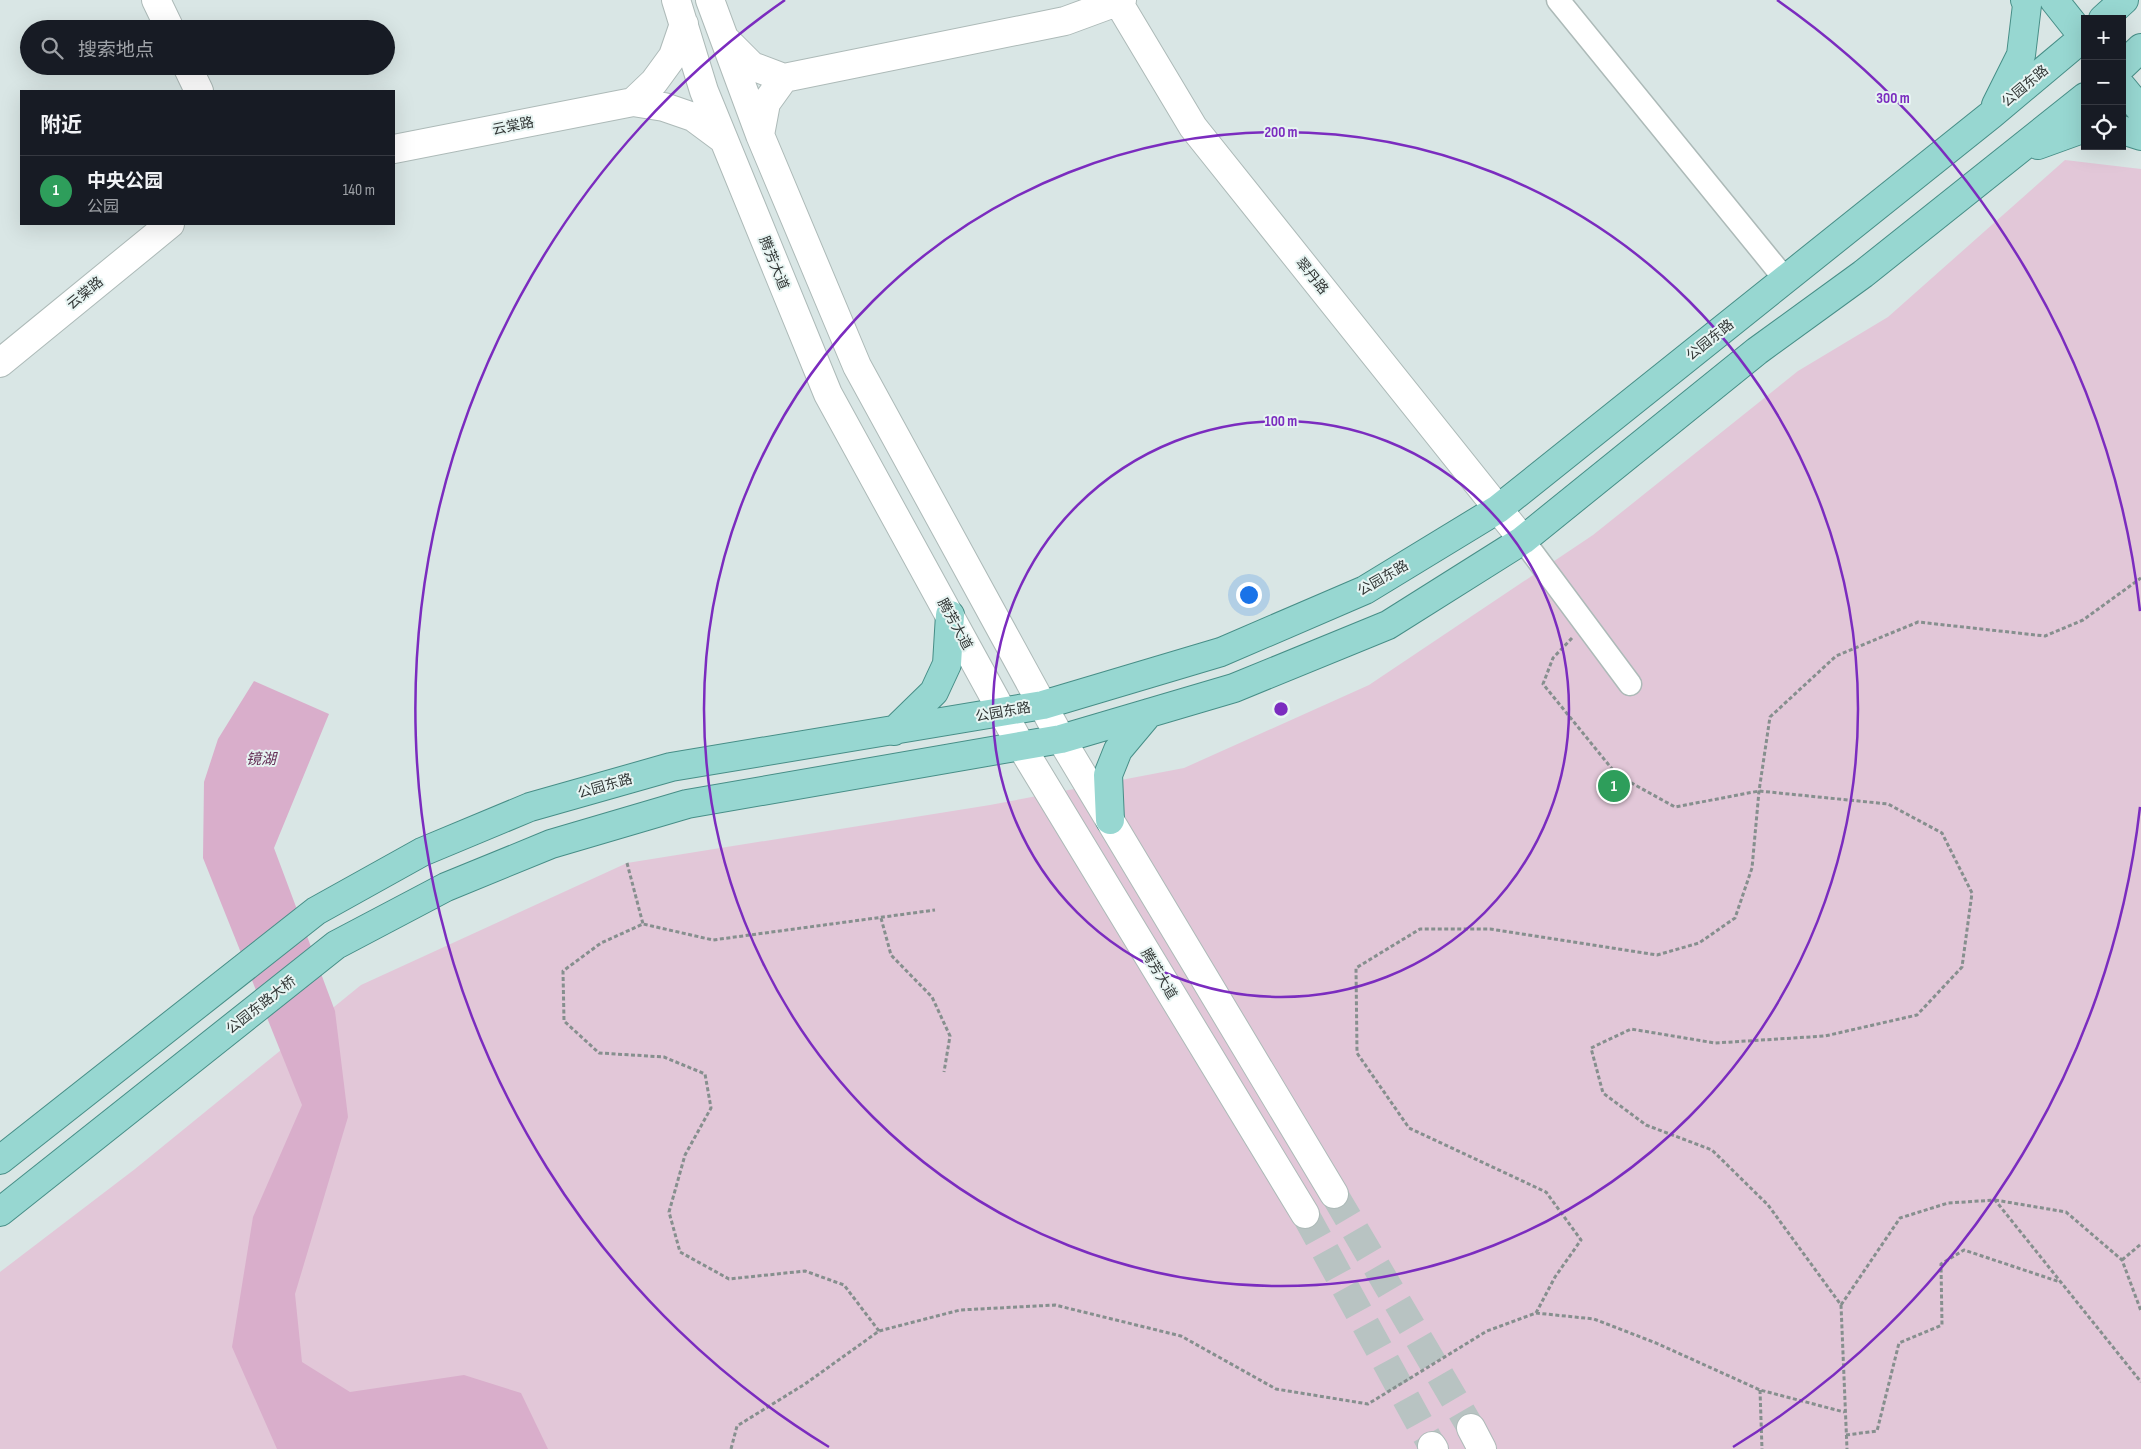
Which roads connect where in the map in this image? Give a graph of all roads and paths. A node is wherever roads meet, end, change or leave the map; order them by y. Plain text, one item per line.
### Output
1 (156, 0) edge
2 (710, 0) edge
3 (1558, 0) edge
4 (2025, 0) edge
5 (2054, 0) edge
6 (2124, 0) edge
7 (1119, 1) edge
8 (680, 12) edge
9 (2107, 15) edge
10 (166, 20) edge
11 (2081, 33) edge
12 (722, 36) junction
13 (2081, 40) edge
14 (2141, 48) edge
15 (2126, 62) edge
16 (191, 75) edge
17 (784, 78) junction
18 (199, 90) edge
19 (2126, 92) edge
20 (2081, 100) edge
21 (633, 102) junction
22 (2141, 110) edge
23 (1992, 114) junction
24 (2081, 129) edge
25 (2126, 131) edge
26 (760, 135) junction
27 (2141, 136) edge
28 (724, 140) junction
29 (395, 150) edge
30 (2011, 155) junction
31 (169, 225) edge
32 (1785, 279) junction
33 (0, 363) edge
34 (1498, 509) junction
35 (1523, 540) junction
36 (2141, 578) edge
37 (950, 615) junction
38 (1574, 637) dead end
39 (1630, 684) dead end
40 (1043, 704) junction
41 (1004, 712) junction
42 (1149, 713) junction
43 (894, 731) junction
44 (1061, 739) junction
45 (1021, 746) junction
46 (1759, 791) junction
47 (1110, 820) junction
48 (627, 863) dead end
49 (935, 910) dead end
50 (881, 918) junction
51 (643, 924) junction
52 (944, 1072) dead end
53 (0, 1160) edge
54 (1334, 1194) tunnel mouth
55 (1995, 1200) junction
56 (0, 1212) edge
57 (1305, 1214) tunnel mouth
58 (2141, 1244) edge
59 (2122, 1260) junction
60 (2061, 1282) junction
61 (1842, 1305) junction
62 (2141, 1311) edge
63 (1536, 1314) junction
64 (878, 1331) junction
65 (2141, 1382) edge
66 (1760, 1390) junction
67 (1844, 1412) junction
68 (1846, 1435) junction
69 (731, 1449) edge
70 (1762, 1449) edge
71 (1846, 1449) edge

1 - 10 main road
2 - 12 main road
3 - 32 street
4 - 23 main road
5 - 11 main road
6 - 9 main road
7 - 17 main road
7 - 34 main road, 翠丹路
8 - 21 main road
8 - 28 main road, 腾芳大道
12 - 17 main road
12 - 26 main road
13 - 23 main road, 公园东路
14 - 15 main road
16 - 18 main road
17 - 26 main road
19 - 22 main road
20 - 30 main road
21 - 28 main road
21 - 29 main road, 云棠路
23 - 32 main road, 公园东路
24 - 30 main road
25 - 27 main road
26 - 40 main road
28 - 37 main road, 腾芳大道
30 - 35 main road
31 - 33 main road, 云棠路
32 - 34 main road, 公园东路
34 - 35 main road, 翠丹路
34 - 40 main road, 公园东路
35 - 39 street
35 - 42 main road
36 - 46 path
37 - 41 main road, 腾芳大道
37 - 43 main road
38 - 46 path
40 - 41 main road, 公园东路
40 - 44 main road
41 - 43 main road, 公园东路
41 - 45 main road, 腾芳大道
42 - 44 main road
42 - 47 main road
43 - 53 main road, 公园东路
44 - 45 main road
44 - 47 main road
45 - 56 main road, 公园东路大桥
45 - 57 main road, 腾芳大道
46 - 61 path
46 - 63 path
47 - 54 main road
48 - 51 path
49 - 50 path
50 - 51 path
50 - 52 path
51 - 64 path
55 - 59 path
55 - 60 path
55 - 61 path
58 - 59 path
59 - 62 path
60 - 65 path
60 - 68 path
61 - 67 path
63 - 64 path
63 - 66 path
64 - 69 path
66 - 67 path
66 - 70 path
67 - 68 path
68 - 71 path

